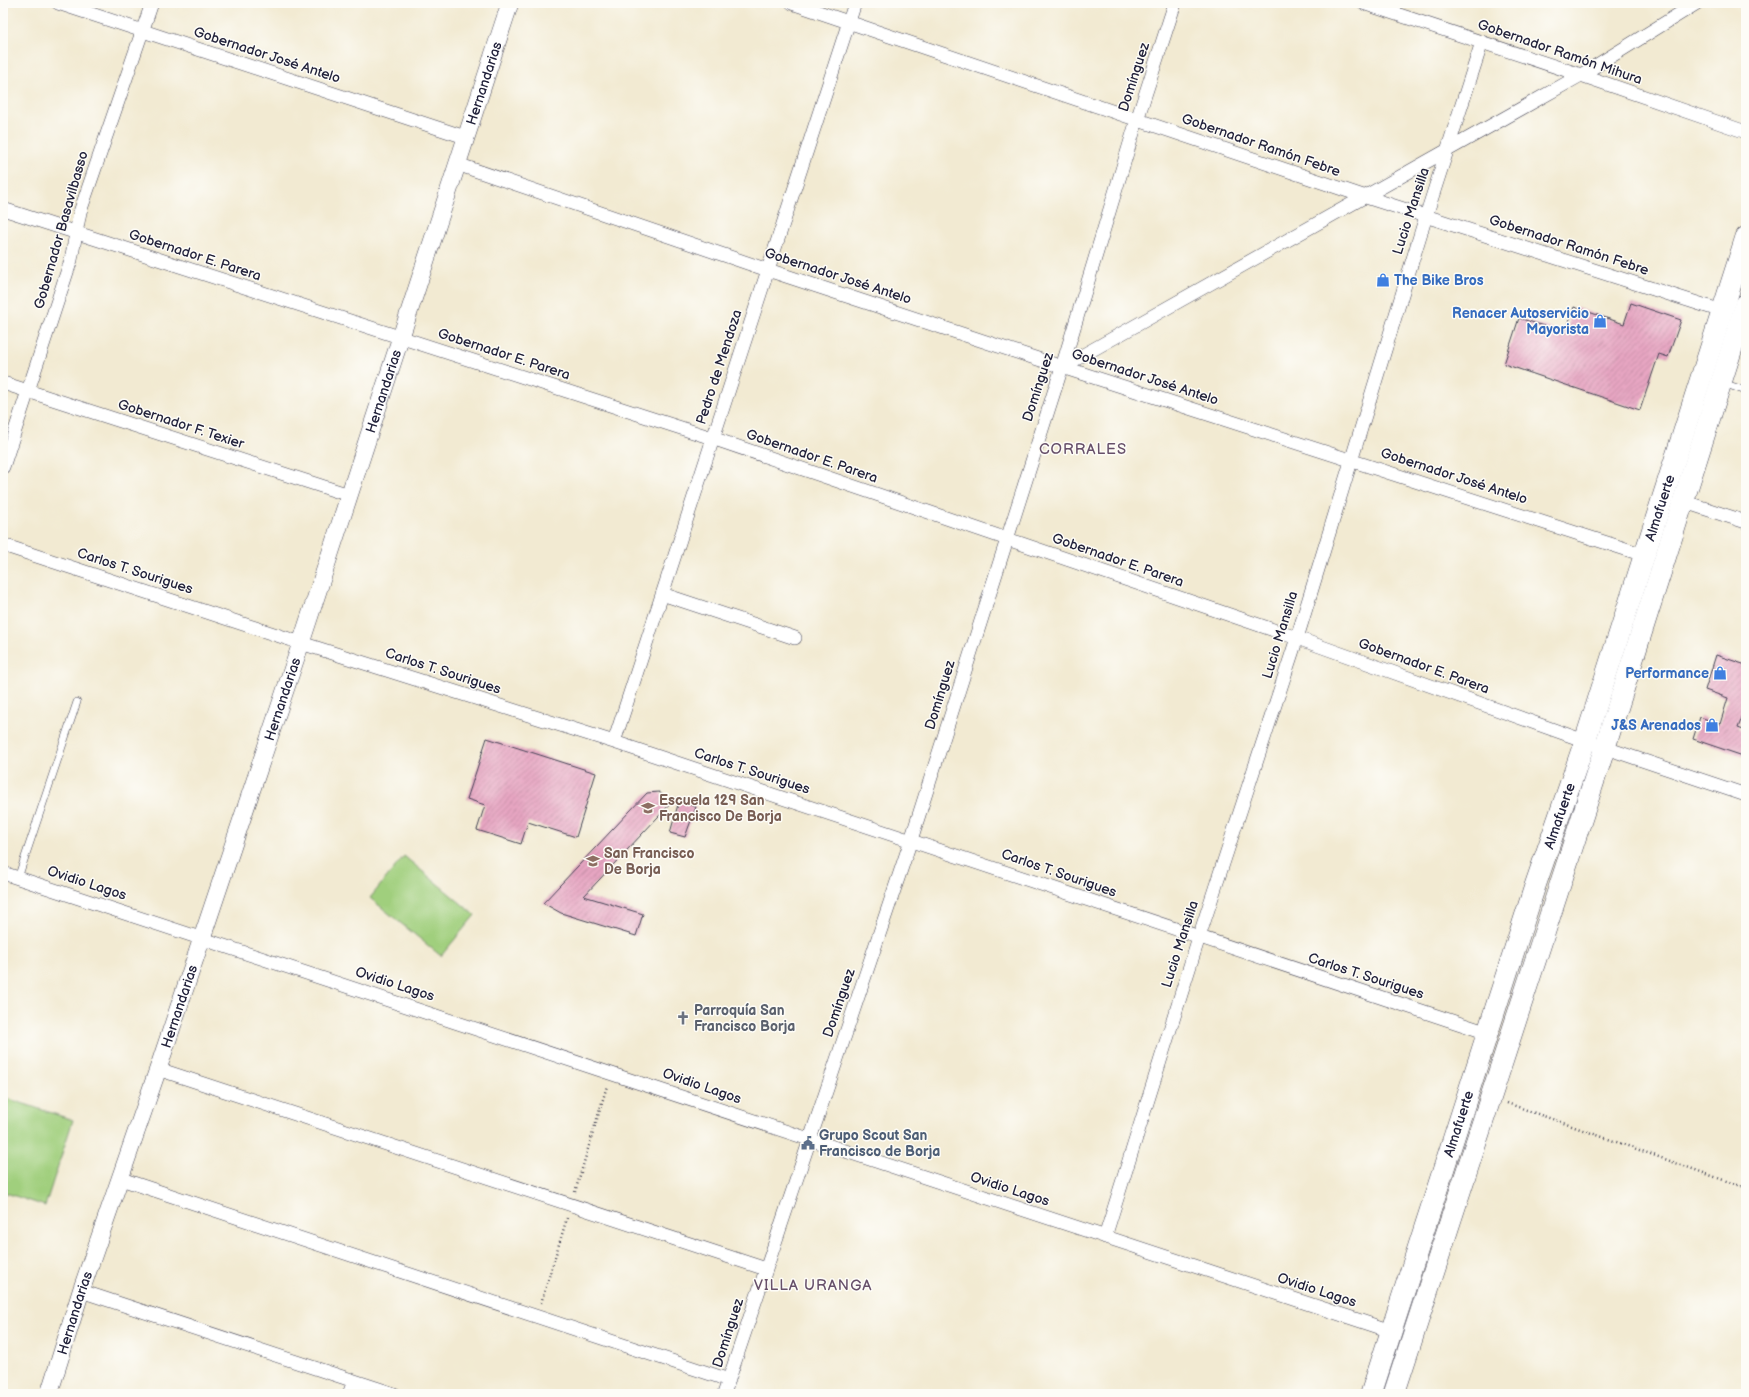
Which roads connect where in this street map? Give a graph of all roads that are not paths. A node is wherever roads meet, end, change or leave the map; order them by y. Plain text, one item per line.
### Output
1 (58, 3) edge
2 (152, 3) edge
3 (510, 3) edge
4 (792, 3) edge
5 (856, 3) edge
6 (1175, 3) edge
7 (1363, 3) edge
8 (1697, 3) edge
9 (850, 22) junction
10 (142, 30) junction
11 (1482, 42) junction
12 (1581, 75) junction
13 (1136, 120) junction
14 (1746, 132) edge
15 (465, 137) junction
16 (1448, 151) junction
17 (457, 164) junction
18 (1366, 197) junction
19 (3, 209) edge
20 (1426, 216) junction
21 (76, 234) junction
22 (1746, 237) edge
23 (768, 270) junction
24 (1746, 304) edge
25 (1722, 311) junction
26 (401, 338) junction
27 (1062, 367) junction
28 (1721, 382) junction
29 (3, 383) edge
30 (29, 391) junction
31 (1746, 391) edge
32 (712, 438) junction
33 (1350, 459) junction
34 (3, 467) edge
35 (349, 495) junction
36 (1682, 501) junction
37 (1746, 522) edge
38 (1006, 539) junction
39 (3, 545) edge
40 (1644, 555) junction
41 (662, 594) junction
42 (795, 638) dead end
43 (1296, 638) junction
44 (301, 642) junction
45 (77, 702) dead end
46 (1585, 741) junction
47 (614, 742) junction
48 (1604, 747) junction
49 (1746, 795) edge
50 (911, 840) junction
51 (3, 873) edge
52 (18, 878) junction
53 (202, 937) junction
54 (1199, 937) junction
55 (1488, 1033) junction
56 (158, 1069) junction
57 (810, 1139) junction
58 (121, 1179) junction
59 (1105, 1237) junction
60 (766, 1269) junction
61 (81, 1291) junction
62 (1392, 1330) junction
63 (354, 1380) junction
64 (729, 1380) junction
65 (49, 1394) edge
66 (349, 1394) edge
67 (394, 1394) edge
68 (724, 1394) edge
69 (1371, 1394) edge
70 (1394, 1394) edge

1 - 10 street, Gobernador José Antelo
2 - 10 street, Gobernador Basavilbasso
3 - 15 street, Hernandarias
4 - 9 street, Gobernador Ramón Febre
5 - 9 street, Pedro de Mendoza
6 - 13 street, Domínguez
7 - 11 street, Gobernador Ramón Mihura
8 - 12 street
9 - 13 street, Gobernador Ramón Febre
9 - 23 street, Pedro de Mendoza
10 - 15 street, Gobernador José Antelo
10 - 21 street, Gobernador Basavilbasso
11 - 12 street, Gobernador Ramón Mihura
11 - 16 street, Lucio Mansilla
12 - 14 street, Gobernador Ramón Mihura
12 - 16 street
13 - 18 street, Gobernador Ramón Febre
13 - 27 street, Domínguez
15 - 17 street, Hernandarias
16 - 18 street
16 - 20 street, Lucio Mansilla
17 - 23 street, Gobernador José Antelo
17 - 26 street, Hernandarias
18 - 20 street, Gobernador Ramón Febre
18 - 27 street
19 - 21 street, Gobernador E. Parera
20 - 25 street, Gobernador Ramón Febre
20 - 33 street, Lucio Mansilla
21 - 26 street, Gobernador E. Parera
21 - 30 street, Gobernador Basavilbasso
22 - 25 main road, Almafuerte
23 - 27 street, Gobernador José Antelo
23 - 32 street, Pedro de Mendoza
24 - 28 main road, Almafuerte
25 - 40 main road, Almafuerte
26 - 32 street, Gobernador E. Parera
26 - 35 street, Hernandarias
27 - 33 street, Gobernador José Antelo
27 - 38 street, Domínguez
28 - 31 lane
28 - 36 main road, Almafuerte
29 - 30 street, Gobernador F. Texier
30 - 34 street, Gobernador Basavilbasso
30 - 35 street, Gobernador F. Texier
32 - 38 street, Gobernador E. Parera
32 - 41 street, Pedro de Mendoza
33 - 40 street, Gobernador José Antelo
33 - 43 street, Lucio Mansilla
35 - 44 street, Hernandarias
36 - 37 street
36 - 48 main road, Almafuerte
38 - 43 street, Gobernador E. Parera
38 - 50 street, Domínguez
39 - 44 street, Carlos T. Sourigues
40 - 46 main road, Almafuerte
41 - 42 street
41 - 47 street, Pedro de Mendoza
43 - 46 street, Gobernador E. Parera
43 - 54 street, Lucio Mansilla
44 - 47 street, Carlos T. Sourigues
44 - 53 street, Hernandarias
45 - 52 lane
46 - 48 street, Gobernador E. Parera
46 - 55 main road, Almafuerte
47 - 50 street, Carlos T. Sourigues
48 - 49 street, Gobernador E. Parera
48 - 70 main road, Almafuerte
50 - 54 street, Carlos T. Sourigues
50 - 57 street, Domínguez
51 - 52 street, Ovidio Lagos
52 - 53 street, Ovidio Lagos
53 - 56 street, Hernandarias
53 - 57 street, Ovidio Lagos
54 - 55 street, Carlos T. Sourigues
54 - 59 street, Lucio Mansilla
55 - 62 main road, Almafuerte
56 - 58 street, Hernandarias
56 - 60 street
57 - 59 street, Ovidio Lagos
57 - 60 street, Domínguez
58 - 61 street, Hernandarias
58 - 64 street
59 - 62 street, Ovidio Lagos
60 - 64 street, Domínguez
61 - 63 street
61 - 65 street, Hernandarias
62 - 69 main road, Almafuerte
63 - 66 street
63 - 67 street
64 - 68 street, Domínguez

